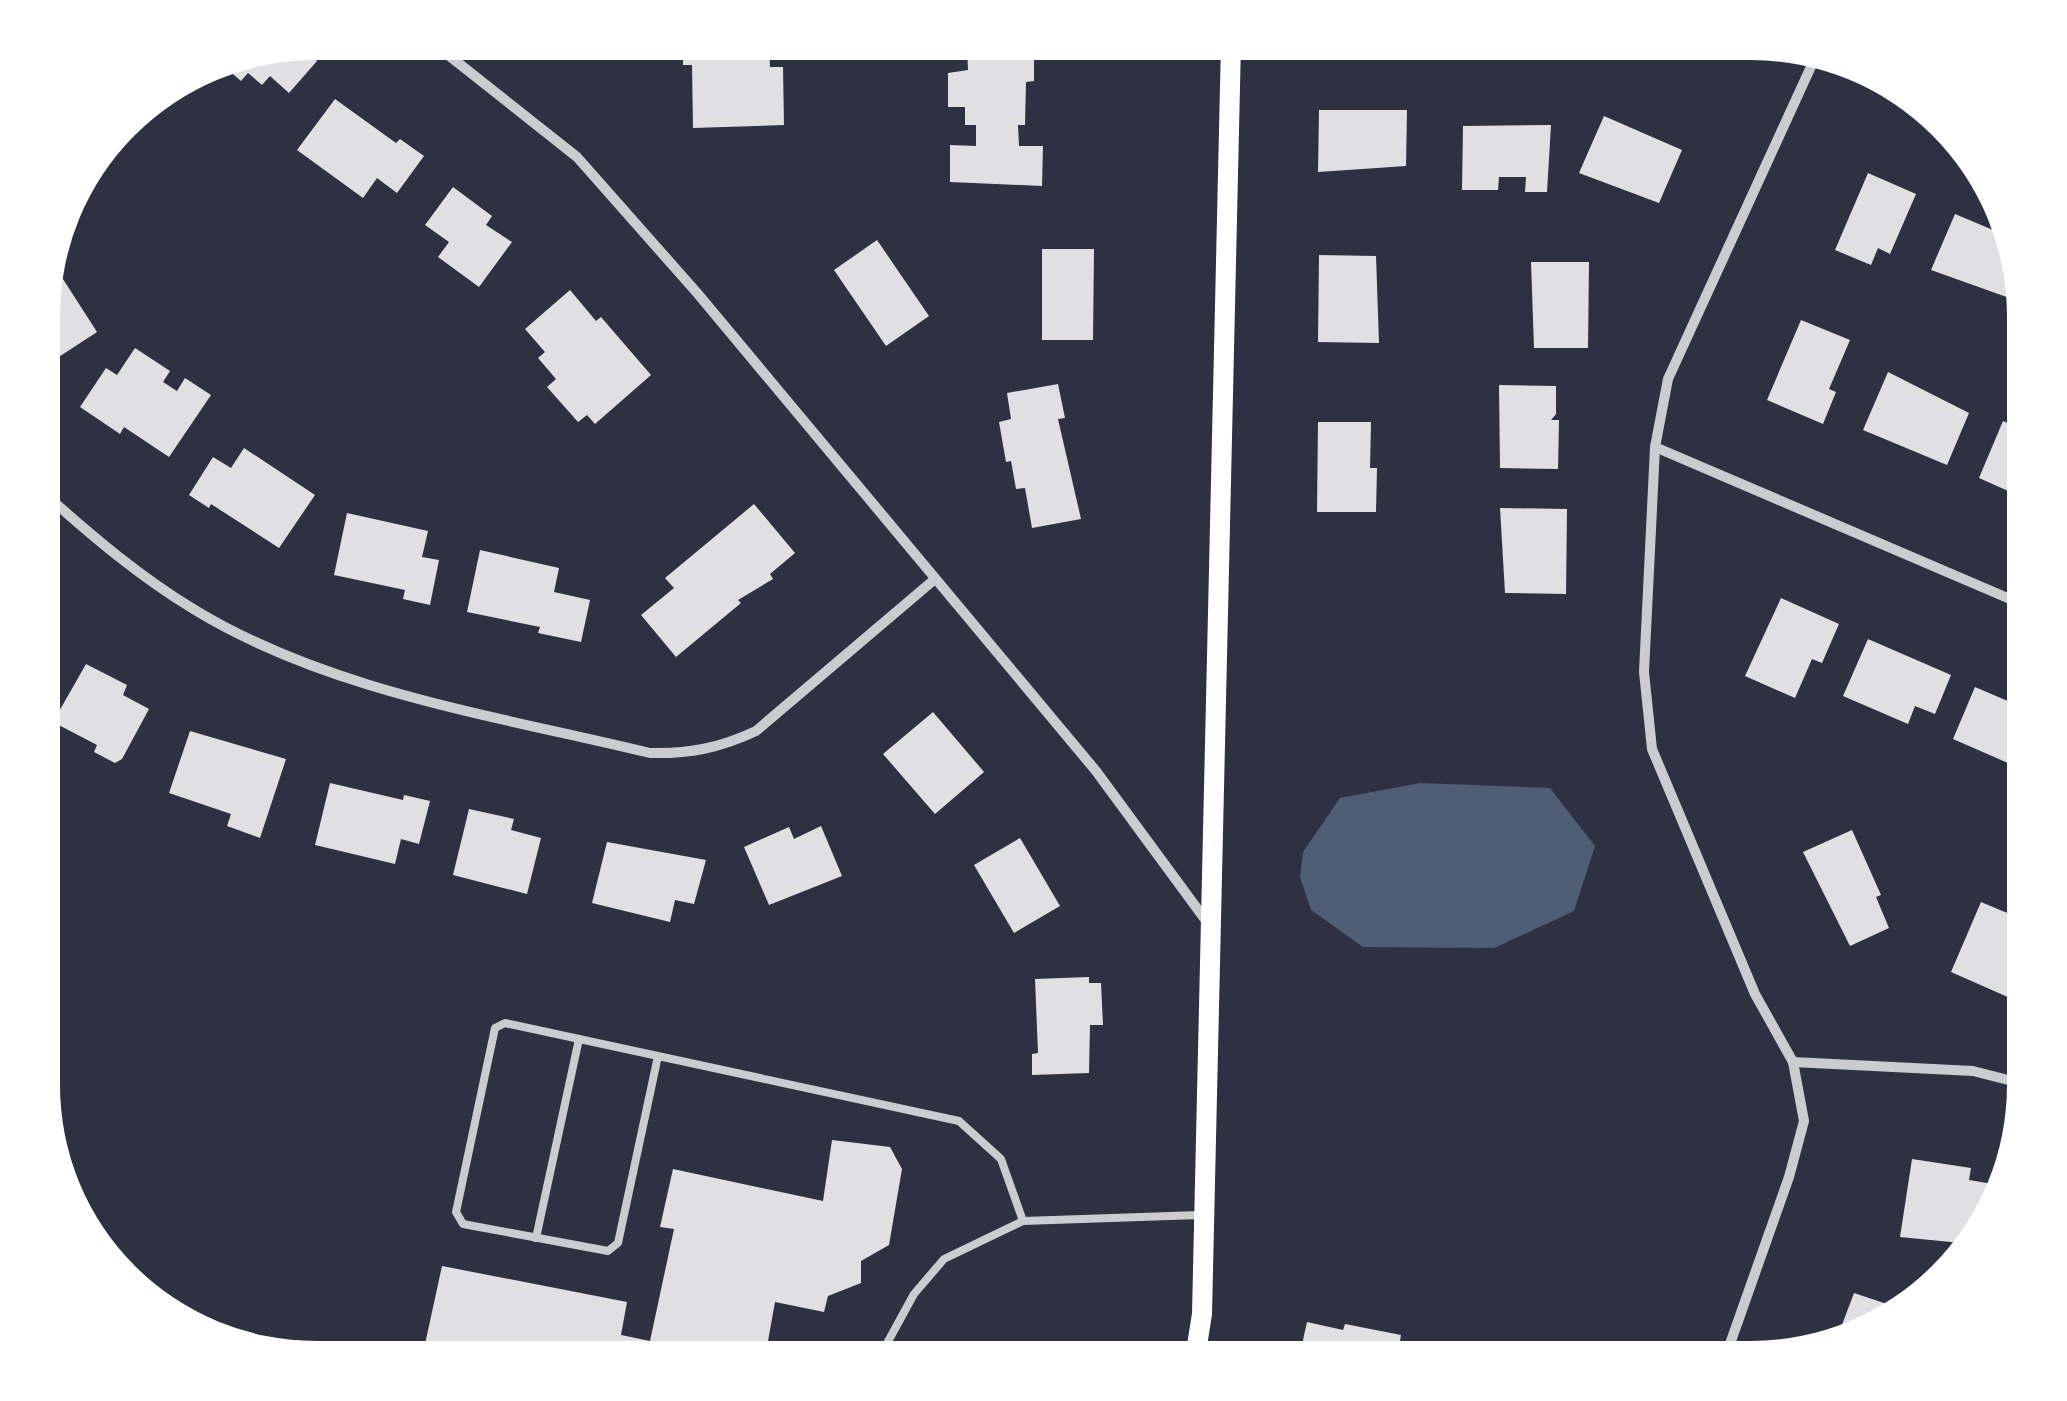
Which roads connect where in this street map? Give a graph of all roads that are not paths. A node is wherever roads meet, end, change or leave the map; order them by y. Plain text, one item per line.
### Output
1 (456, 60) edge
2 (1231, 60) edge
3 (1811, 68) edge
4 (1655, 447) junction
5 (60, 507) edge
6 (934, 580) junction
7 (2006, 597) edge
8 (1210, 927) junction
9 (579, 1039) junction
10 (658, 1056) junction
11 (1793, 1062) junction
12 (2006, 1080) edge
13 (1204, 1215) junction
14 (1023, 1221) junction
15 (536, 1238) junction
16 (1197, 1340) edge
17 (1731, 1340) edge
18 (889, 1341) edge

1 - 6 street
2 - 8 main road
3 - 4 street
4 - 7 street
4 - 11 street
5 - 6 street
6 - 8 street
8 - 13 main road
9 - 10 lane
9 - 15 lane
9 - 15 lane
10 - 14 lane
10 - 15 lane
11 - 12 street
11 - 17 street
13 - 14 lane
13 - 16 main road
14 - 18 lane

